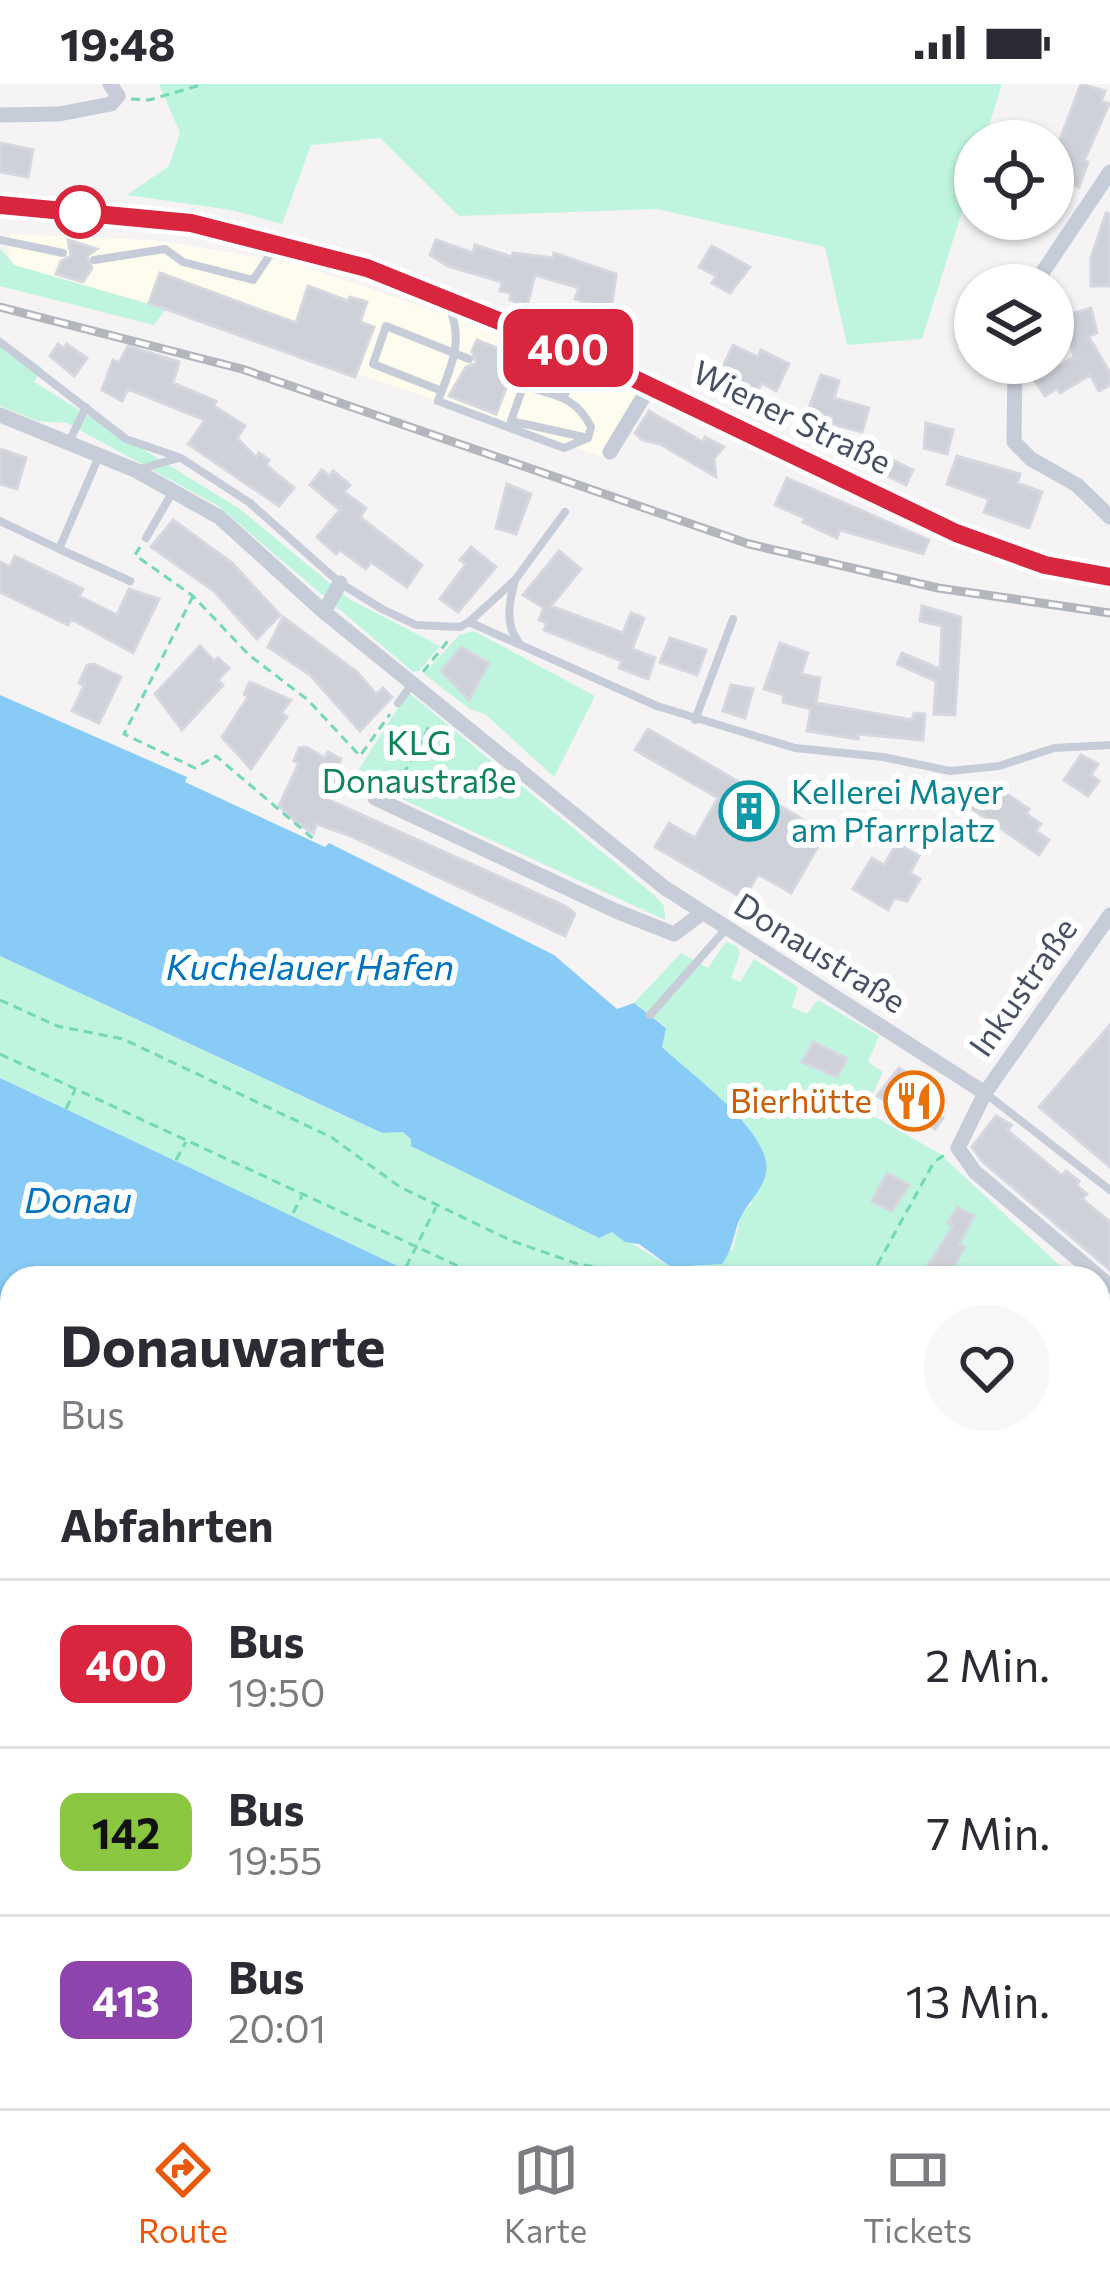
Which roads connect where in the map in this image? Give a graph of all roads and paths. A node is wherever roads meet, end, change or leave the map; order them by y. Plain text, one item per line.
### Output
1 (110, 84) edge
2 (204, 84) edge
3 (149, 100) dead end
4 (0, 115) edge
5 (1110, 172) edge
6 (0, 206) edge
7 (174, 220) junction
8 (0, 240) edge
9 (279, 242) junction
10 (165, 249) junction
11 (63, 253) dead end
12 (94, 260) dead end
13 (1048, 264) edge
14 (445, 298) junction
15 (0, 342) edge
16 (456, 352) junction
17 (589, 357) junction
18 (469, 359) dead end
19 (509, 380) dead end
20 (1015, 384) edge
21 (650, 386) junction
22 (523, 387) junction
23 (442, 391) junction
24 (564, 395) junction
25 (86, 407) junction
26 (0, 415) edge
27 (588, 438) junction
28 (69, 442) junction
29 (610, 452) dead end
30 (99, 454) junction
31 (181, 458) junction
32 (135, 470) junction
33 (173, 491) junction
34 (565, 512) dead end
35 (1110, 517) edge
36 (0, 521) edge
37 (146, 538) joint
38 (59, 549) junction
39 (1110, 578) edge
40 (515, 580) junction
41 (130, 581) dead end
42 (340, 583) junction
43 (193, 596) junction
44 (324, 612) junction
45 (733, 620) dead end
46 (465, 624) junction
47 (525, 650) junction
48 (413, 683) junction
49 (398, 703) joint
50 (433, 719) dead end
51 (695, 720) junction
52 (1110, 745) edge
53 (398, 785) dead end
54 (375, 798) dead end
55 (317, 842) dead end
56 (701, 914) junction
57 (1110, 915) edge
58 (725, 930) junction
59 (0, 1000) edge
60 (650, 1015) dead end
61 (0, 1054) edge
62 (75, 1089) junction
63 (986, 1093) junction
64 (66, 1108) dead end
65 (187, 1140) junction
66 (958, 1148) junction
67 (176, 1160) dead end
68 (1110, 1190) edge
69 (303, 1194) junction
70 (437, 1205) junction
71 (292, 1214) dead end
72 (416, 1247) junction
73 (407, 1266) edge
74 (458, 1266) edge
75 (590, 1266) edge
76 (877, 1266) edge
77 (1086, 1266) edge

1 - 4 street
2 - 3 path
5 - 13 street
6 - 7 main road, Wiener Straße
7 - 9 main road, Wiener Straße
7 - 10 lane
8 - 11 lane
9 - 10 lane
9 - 14 main road, Wiener Straße
10 - 12 lane
14 - 16 lane
14 - 17 main road, Wiener Straße
15 - 25 lane
16 - 18 lane
16 - 23 lane
16 - 23 lane
17 - 21 main road, Wiener Straße
17 - 24 lane
19 - 22 lane
20 - 35 street
21 - 29 street
21 - 39 main road, Wiener Straße
22 - 24 lane
22 - 27 lane
23 - 27 lane
24 - 27 lane
25 - 28 lane
25 - 31 lane
26 - 28 street
28 - 30 street
30 - 32 street
30 - 38 lane
31 - 32 lane
31 - 42 lane
32 - 33 street
33 - 37 lane
33 - 44 street
34 - 40 lane
36 - 38 lane
37 - 43 path
38 - 41 lane
40 - 46 lane
40 - 47 lane
42 - 44 street
42 - 46 lane
43 - 49 path
43 - 55 path
44 - 48 street
45 - 51 lane
46 - 47 lane
46 - 48 path
47 - 51 lane
48 - 49 lane
48 - 56 street
50 - 53 path
51 - 52 lane
54 - 56 street, Donaustraße
56 - 58 street, Donaustraße
57 - 63 street, Inkustraße
58 - 60 lane
58 - 63 street, Donaustraße
59 - 70 path
61 - 62 path
62 - 64 path
62 - 65 path
63 - 66 street
63 - 68 lane
65 - 67 path
65 - 69 path
66 - 76 path
66 - 77 street
69 - 71 path
69 - 72 path
70 - 72 path
70 - 75 path
72 - 73 path
72 - 74 path

